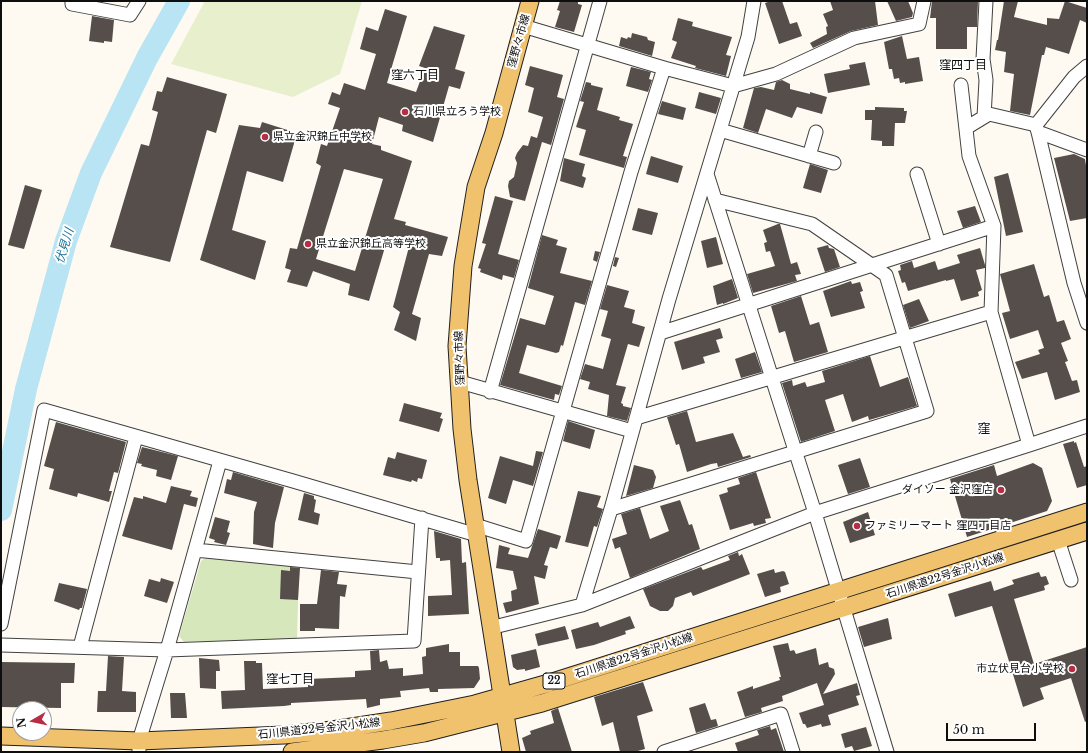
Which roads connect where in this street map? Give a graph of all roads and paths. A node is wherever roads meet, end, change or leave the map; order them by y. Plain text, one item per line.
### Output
1 (72, 1) edge
2 (139, 1) edge
3 (530, 1) edge
4 (600, 1) edge
5 (754, 1) edge
6 (924, 1) edge
7 (986, 1) edge
8 (523, 26) junction
9 (588, 46) junction
10 (1087, 66) edge
11 (664, 68) junction
12 (961, 85) dead end
13 (733, 86) junction
14 (984, 117) junction
15 (966, 128) junction
16 (1037, 128) junction
17 (720, 130) junction
18 (816, 132) dead end
19 (1087, 150) edge
20 (809, 156) junction
21 (834, 163) dead end
22 (707, 174) junction
23 (917, 174) dead end
24 (714, 200) junction
25 (994, 226) junction
26 (939, 244) junction
27 (873, 265) junction
28 (749, 305) junction
29 (991, 312) junction
30 (1087, 323) edge
31 (660, 333) junction
32 (905, 338) junction
33 (771, 377) junction
34 (460, 382) junction
35 (490, 392) junction
36 (563, 411) junction
37 (636, 418) junction
38 (1087, 426) edge
39 (632, 431) junction
40 (136, 437) junction
41 (1029, 445) junction
42 (795, 452) junction
43 (220, 461) junction
44 (611, 509) junction
45 (1087, 512) edge
46 (815, 513) junction
47 (422, 518) junction
48 (476, 530) junction
49 (1087, 530) edge
50 (1058, 540) junction
51 (195, 550) junction
52 (418, 572) junction
53 (1071, 580) dead end
54 (838, 591) junction
55 (582, 605) junction
56 (843, 607) junction
57 (1, 624) edge
58 (490, 628) junction
59 (1, 645) edge
60 (80, 647) junction
61 (167, 650) junction
62 (502, 705) junction
63 (1, 736) edge
64 (139, 747) edge
65 (292, 752) edge
66 (511, 752) edge
67 (664, 752) edge
68 (793, 752) edge
69 (887, 752) edge

1 - 2 street
3 - 8 main road, 窪野々市線
4 - 9 street
5 - 13 street
6 - 13 street
7 - 14 street
8 - 9 street
8 - 34 main road, 窪野々市線
9 - 11 street
9 - 35 street
10 - 16 street
11 - 13 street
11 - 36 street
12 - 15 street
13 - 17 street
14 - 15 street
14 - 16 street
15 - 25 street
16 - 19 street
16 - 30 street
17 - 20 street
17 - 22 street
18 - 20 street
20 - 21 street
22 - 24 street
22 - 31 street
23 - 26 street
24 - 27 street
24 - 28 street
25 - 26 street
25 - 29 street
26 - 27 street
27 - 28 street
27 - 32 street
28 - 31 street
28 - 33 street
29 - 32 street
29 - 41 street
31 - 37 street
32 - 33 street
32 - 42 street
33 - 37 street
33 - 42 street
34 - 35 street
34 - 48 main road, 窪野々市線
35 - 36 street
36 - 39 street
36 - 48 street
37 - 39 street
38 - 41 street
39 - 44 street
40 - 43 street
40 - 57 street
40 - 60 street
41 - 46 street
42 - 44 street
42 - 46 street
43 - 47 street
43 - 51 street
44 - 55 street
45 - 54 main road, 石川県道22号金沢小松線 / 22
46 - 54 street
46 - 55 street
47 - 48 street
47 - 52 street
48 - 58 main road, 窪野々市線
49 - 50 main road, 石川県道22号金沢小松線 / 22
50 - 53 street
50 - 56 main road, 石川県道22号金沢小松線 / 22
51 - 52 street
51 - 61 street
52 - 61 street
54 - 56 street
54 - 62 main road, 石川県道22号金沢小松線 / 22
55 - 58 street
56 - 62 main road, 石川県道22号金沢小松線 / 22
56 - 69 street
58 - 62 main road, 窪野々市線
59 - 60 street
60 - 61 street
61 - 64 street
62 - 64 main road, 石川県道22号金沢小松線 / 22
62 - 65 main road, 石川県道22号金沢小松線 / 22
62 - 66 main road, 窪野々市線
63 - 64 main road, 石川県道22号金沢小松線 / 22
67 - 68 street

